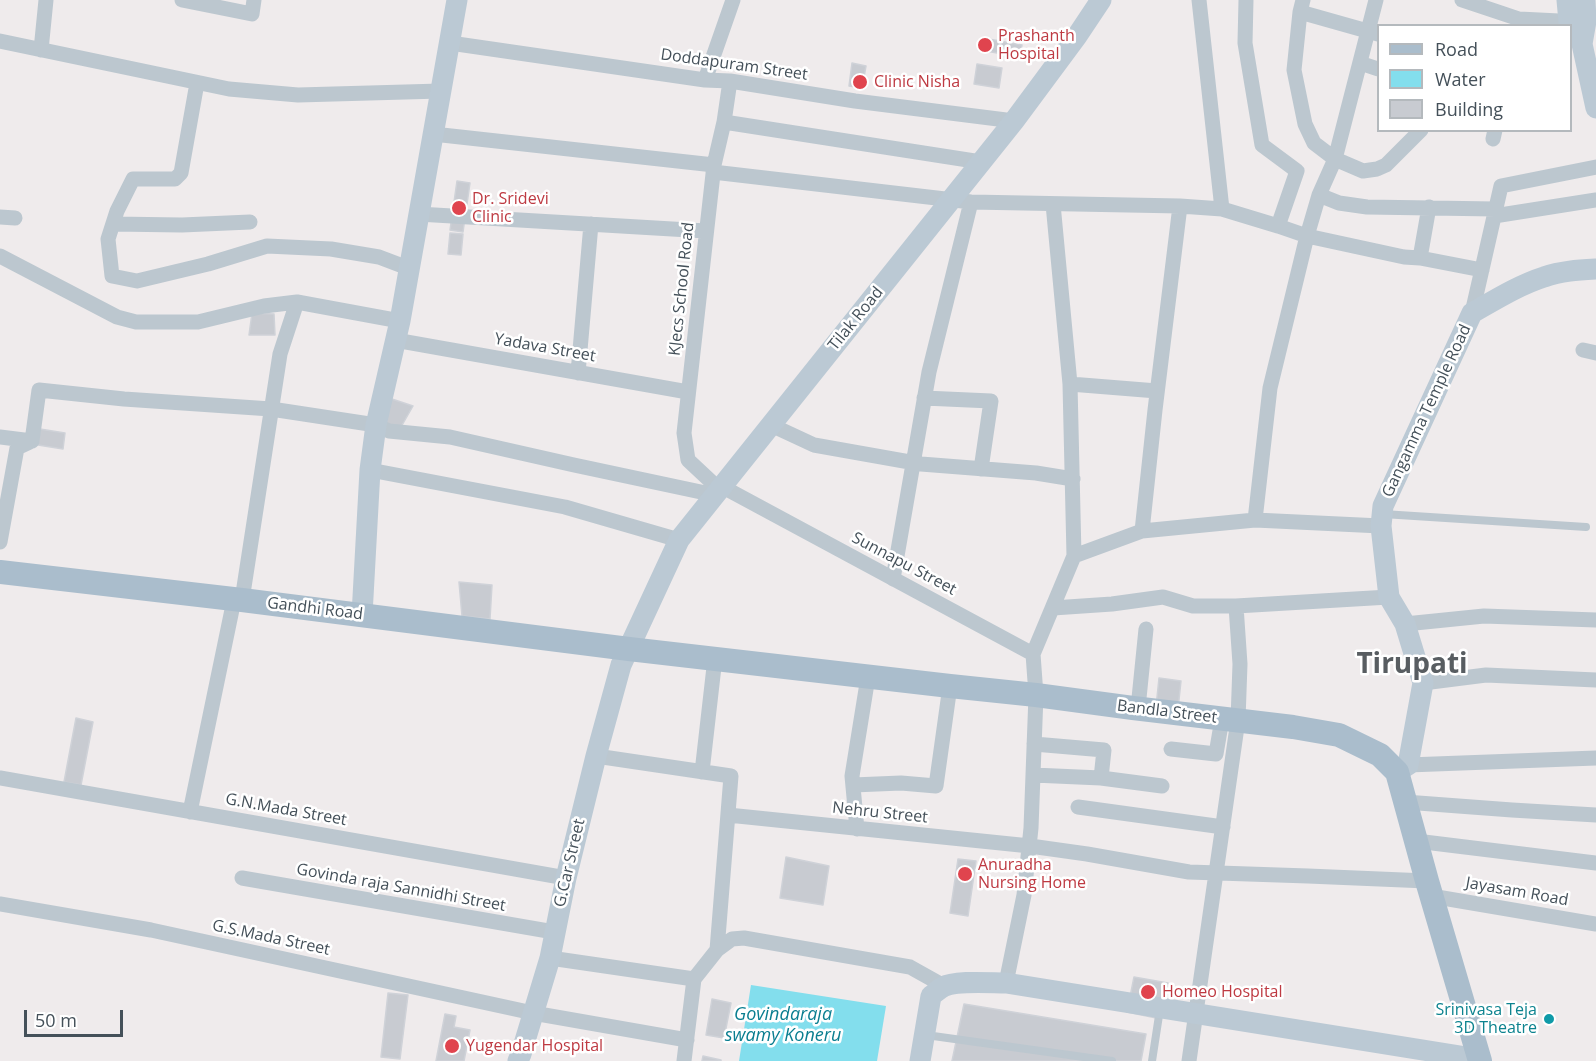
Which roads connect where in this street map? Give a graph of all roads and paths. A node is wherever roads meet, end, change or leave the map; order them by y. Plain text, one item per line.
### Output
1 (46, 0) edge
2 (182, 0) edge
3 (254, 0) edge
4 (457, 0) edge
5 (733, 0) edge
6 (1094, 0) edge
7 (1199, 0) edge
8 (1246, 0) edge
9 (1376, 0) edge
10 (1462, 0) edge
11 (1567, 0) edge
12 (1585, 0) edge
13 (1302, 6) edge
14 (1493, 18) edge
15 (1519, 22) edge
16 (1577, 22) junction
17 (1373, 33) edge
18 (0, 41) edge
19 (450, 42) junction
20 (41, 50) junction
21 (1360, 63) junction
22 (1377, 69) edge
23 (705, 80) junction
24 (730, 81) junction
25 (197, 83) junction
26 (441, 91) junction
27 (1596, 103) edge
28 (1006, 121) junction
29 (724, 122) junction
30 (1418, 132) edge
31 (433, 134) junction
32 (1335, 159) junction
33 (974, 161) junction
34 (1596, 167) edge
35 (713, 168) junction
36 (1318, 195) junction
37 (943, 200) junction
38 (1596, 200) edge
39 (971, 202) junction
40 (1053, 204) junction
41 (1180, 206) junction
42 (1429, 207) junction
43 (1222, 209) junction
44 (1495, 212) junction
45 (418, 214) junction
46 (250, 222) dead end
47 (113, 224) junction
48 (591, 225) junction
49 (1278, 226) junction
50 (706, 231) junction
51 (1306, 236) junction
52 (0, 256) edge
53 (1420, 258) junction
54 (408, 268) junction
55 (1596, 269) edge
56 (1482, 270) junction
57 (297, 302) junction
58 (1472, 313) junction
59 (397, 330) junction
60 (578, 373) junction
61 (1070, 384) junction
62 (1157, 391) junction
63 (688, 392) junction
64 (924, 398) junction
65 (271, 409) junction
66 (376, 425) junction
67 (771, 425) junction
68 (0, 437) edge
69 (32, 441) junction
70 (913, 463) junction
71 (981, 469) junction
72 (370, 470) junction
73 (1072, 479) junction
74 (713, 488) junction
75 (1255, 520) junction
76 (1381, 520) junction
77 (1586, 527) dead end
78 (1142, 531) junction
79 (675, 538) junction
80 (0, 542) edge
81 (1074, 556) junction
82 (0, 572) edge
83 (893, 579) junction
84 (1389, 597) junction
85 (238, 600) junction
86 (1236, 606) junction
87 (1053, 608) junction
88 (362, 615) junction
89 (1596, 620) edge
90 (1406, 624) junction
91 (1146, 629) dead end
92 (623, 654) junction
93 (1033, 654) junction
94 (715, 658) junction
95 (868, 676) junction
96 (1596, 680) edge
97 (1423, 683) junction
98 (950, 686) junction
99 (1036, 694) junction
100 (1138, 708) junction
101 (1230, 719) junction
102 (1034, 744) junction
103 (1171, 749) dead end
104 (596, 756) junction
105 (1596, 758) edge
106 (1403, 769) junction
107 (702, 772) junction
108 (1033, 775) junction
109 (0, 778) edge
110 (1101, 778) junction
111 (853, 785) junction
112 (1162, 786) dead end
113 (1405, 802) junction
114 (1078, 807) dead end
115 (190, 812) junction
116 (728, 815) junction
117 (1596, 815) edge
118 (1223, 827) junction
119 (857, 829) junction
120 (1416, 841) junction
121 (1029, 846) junction
122 (1596, 862) edge
123 (1216, 873) junction
124 (242, 878) dead end
125 (566, 878) junction
126 (1429, 889) junction
127 (0, 907) edge
128 (1596, 924) edge
129 (554, 932) junction
130 (717, 950) junction
131 (550, 958) junction
132 (694, 979) junction
133 (1006, 983) junction
134 (944, 986) junction
135 (1160, 1008) junction
136 (533, 1012) junction
137 (1196, 1013) junction
138 (924, 1035) junction
139 (687, 1040) junction
140 (1480, 1060) edge
141 (518, 1061) edge
142 (684, 1061) edge
143 (920, 1061) edge
144 (1112, 1061) edge
145 (1152, 1061) edge
146 (1189, 1061) edge

1 - 20 street
2 - 3 street
4 - 19 street
5 - 23 street
6 - 28 street, Tilak Road
7 - 43 street
8 - 49 street
9 - 17 street
10 - 14 street
11 - 16 street
12 - 16 street
13 - 17 street
13 - 32 street
14 - 15 street
15 - 16 street
16 - 27 street
17 - 21 street
18 - 20 street
19 - 23 street, Doddapuram Street
19 - 26 street
20 - 25 street
21 - 22 street
21 - 32 street
23 - 24 street, Doddapuram Street
24 - 28 street, Doddapuram Street
24 - 29 street, KJecs School Road
25 - 26 street
25 - 47 street
26 - 31 street
28 - 33 street, Tilak Road
29 - 33 street
29 - 35 street, KJecs School Road
30 - 32 street
31 - 35 street
31 - 45 street
32 - 36 street
33 - 37 street, Tilak Road
34 - 44 street
35 - 37 street
35 - 50 street, KJecs School Road
36 - 42 street
36 - 51 street
37 - 39 street
37 - 67 street, Tilak Road
37 - 74 street, Tilak Road
38 - 44 street
39 - 40 street
39 - 64 street
40 - 41 street
40 - 61 street
41 - 43 street
41 - 62 street
42 - 44 street
42 - 53 street
43 - 49 street
44 - 56 street
45 - 48 street
45 - 54 street
46 - 47 street
47 - 54 street
48 - 50 street
48 - 60 street
49 - 51 street
50 - 63 street, KJecs School Road
51 - 53 street
51 - 75 street
52 - 57 street, Yadava Street
53 - 56 street
54 - 59 street
55 - 58 street, Gangamma Temple Road
56 - 58 street
57 - 59 street, Yadava Street
57 - 65 street
58 - 76 street, Gangamma Temple Road
59 - 60 street, Yadava Street
59 - 66 street
60 - 63 street, Yadava Street
61 - 62 street
61 - 73 street
62 - 78 street
63 - 74 street, KJecs School Road
64 - 70 street
64 - 71 street
65 - 66 street
65 - 69 street
65 - 85 street
66 - 72 street
66 - 74 street
67 - 70 street
67 - 74 street, Tilak Road
68 - 69 street
69 - 80 street
70 - 71 street
70 - 83 street
71 - 73 street
72 - 79 street
72 - 88 street
73 - 81 street
74 - 79 street, Tilak Road
74 - 83 street, Sunnapu Street
75 - 76 street
75 - 78 street
76 - 77 lane
76 - 84 street, Gangamma Temple Road
78 - 81 street
79 - 92 street, Tilak Road
81 - 87 street
82 - 85 main road, Gandhi Road
83 - 93 street, Sunnapu Street
84 - 86 street
84 - 90 street, Gangamma Temple Road
85 - 88 main road, Gandhi Road
85 - 115 street
86 - 87 street
86 - 101 street
87 - 93 street
88 - 92 main road, Gandhi Road
89 - 90 street
90 - 97 street, Gangamma Temple Road
91 - 100 street
92 - 94 main road, Bandla Street
92 - 104 street, G.Car Street
93 - 99 street
94 - 95 main road, Bandla Street
94 - 107 street
95 - 98 main road, Bandla Street
95 - 111 street
96 - 97 street
97 - 106 street, Gangamma Temple Road
98 - 99 main road, Bandla Street
98 - 111 street
99 - 100 main road, Bandla Street
99 - 102 street
100 - 101 main road, Bandla Street
101 - 103 street
101 - 106 main road, Bandla Street
101 - 118 street
102 - 108 street
102 - 110 street
104 - 107 street
104 - 125 street, G.Car Street
105 - 106 street
106 - 113 main road
107 - 116 street
108 - 110 street
108 - 121 street
109 - 115 street, G.N.Mada Street
110 - 112 street
111 - 119 street
113 - 117 street
113 - 120 main road
114 - 118 street
115 - 125 street, G.N.Mada Street
116 - 119 street, Nehru Street
116 - 130 street
118 - 123 street
119 - 121 street, Nehru Street
120 - 122 street
120 - 126 main road
121 - 123 street, Nehru Street
121 - 133 street
123 - 126 street, Jayasam Road
123 - 137 street
124 - 129 street, Govinda raja Sannidhi Street
125 - 129 street, G.Car Street
126 - 128 street, Jayasam Road
126 - 140 main road
127 - 136 street, G.S.Mada Street
129 - 131 street, G.Car Street
130 - 132 street
130 - 134 street
131 - 132 street
131 - 136 street, G.Car Street
132 - 139 street
133 - 134 street
133 - 135 street
134 - 138 street
135 - 137 street
135 - 145 lane
136 - 139 street, G.S.Mada Street
136 - 141 street, G.Car Street
137 - 140 street
137 - 146 street
138 - 143 street
138 - 144 lane
139 - 142 street

